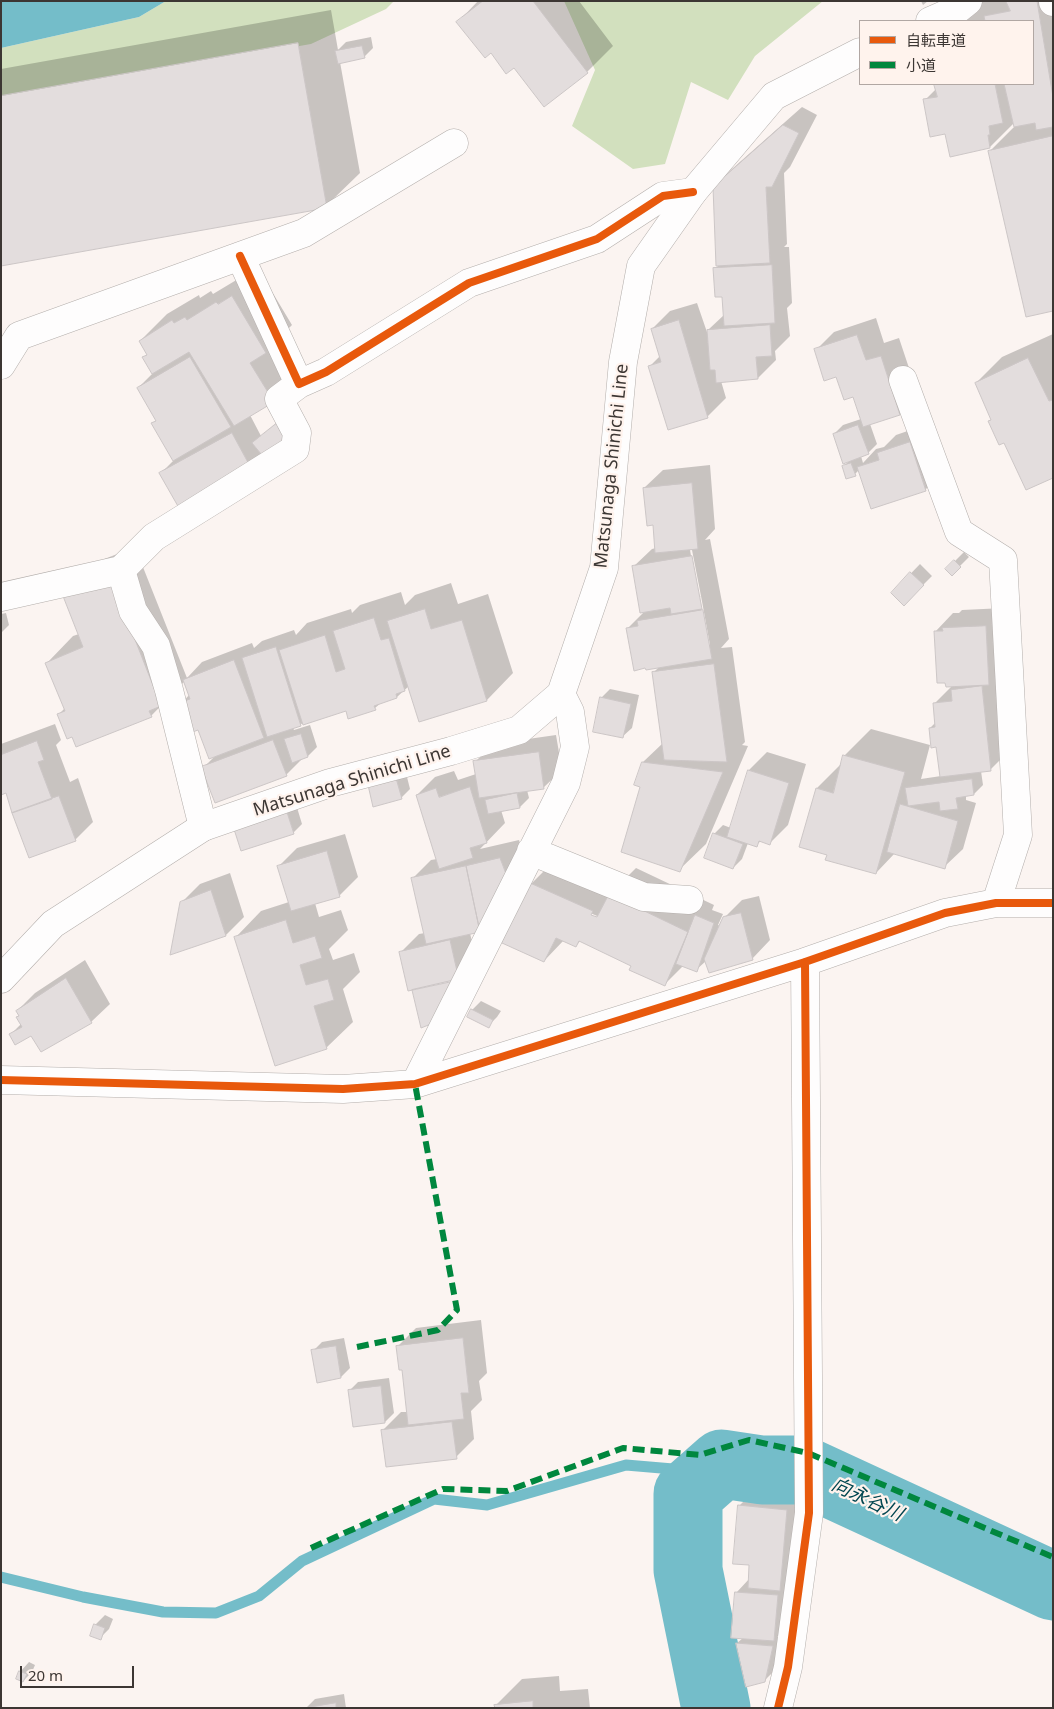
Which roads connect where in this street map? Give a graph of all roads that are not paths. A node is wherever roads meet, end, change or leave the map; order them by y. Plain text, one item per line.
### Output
1 (968, 1) edge
2 (932, 20) edge
3 (859, 53) edge
4 (454, 143) dead end
5 (693, 192) junction
6 (240, 256) junction
7 (1, 365) edge
8 (903, 380) dead end
9 (299, 384) junction
10 (121, 570) junction
11 (1, 597) edge
12 (561, 694) junction
13 (203, 827) junction
14 (531, 851) junction
15 (689, 900) dead end
16 (996, 903) junction
17 (1053, 903) edge
18 (805, 962) junction
19 (1, 979) edge
20 (1, 1080) edge
21 (415, 1084) junction
22 (778, 1708) edge

1 - 2 street
3 - 5 street, Matsunaga Shinichi Line
4 - 6 street
5 - 9 street
5 - 12 street, Matsunaga Shinichi Line
6 - 7 street
6 - 9 street
8 - 16 street
9 - 10 street
10 - 11 street
10 - 13 street
12 - 13 street, Matsunaga Shinichi Line
12 - 14 street
13 - 19 street, Matsunaga Shinichi Line
14 - 15 street
14 - 21 street
16 - 17 street
16 - 18 street
18 - 21 street
18 - 22 street
20 - 21 street

